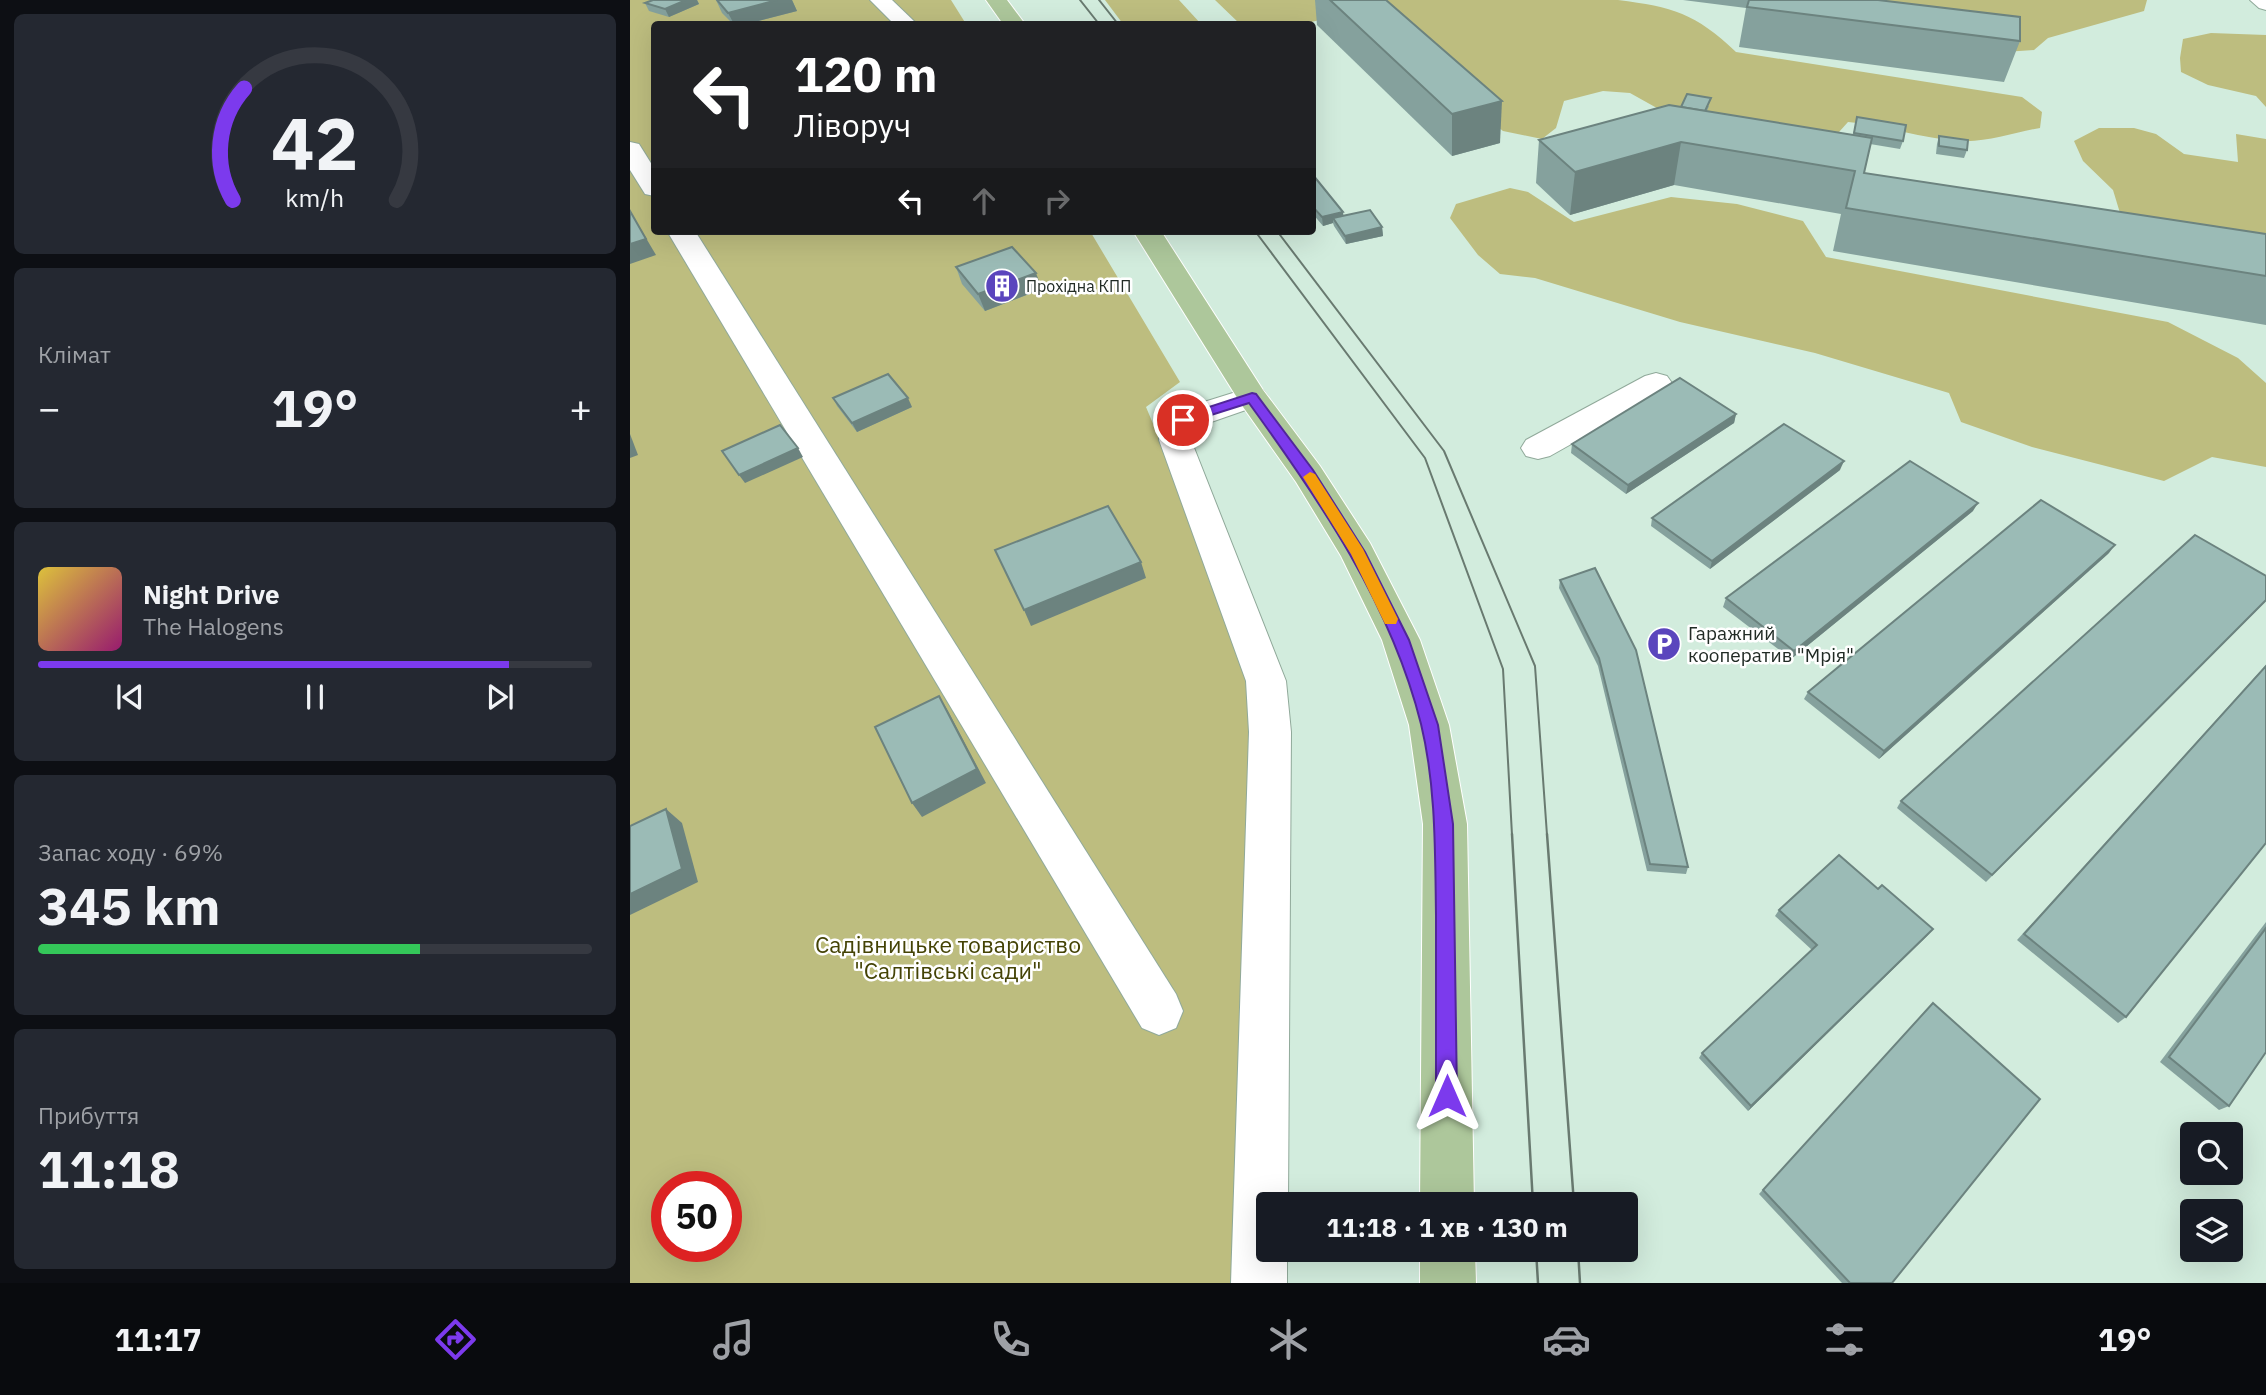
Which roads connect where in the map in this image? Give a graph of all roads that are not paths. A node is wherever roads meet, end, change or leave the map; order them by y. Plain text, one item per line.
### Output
1 (880, 0) edge
2 (996, 0) edge
3 (2260, 0) edge
4 (2266, 4) edge
5 (903, 21) edge
6 (1012, 21) edge
7 (638, 156) edge
8 (651, 182) edge
9 (683, 235) edge
10 (1150, 235) edge
11 (1656, 383) dead end
12 (1252, 397) junction
13 (1538, 448) dead end
14 (1159, 1011) dead end
15 (1447, 1192) edge
16 (1448, 1262) edge
17 (1259, 1283) edge
18 (1448, 1283) edge

1 - 5 lane
2 - 6 main road
3 - 4 lane
7 - 8 lane
9 - 14 lane
10 - 12 main road
11 - 13 lane
12 - 15 main road
12 - 17 lane
16 - 18 main road

